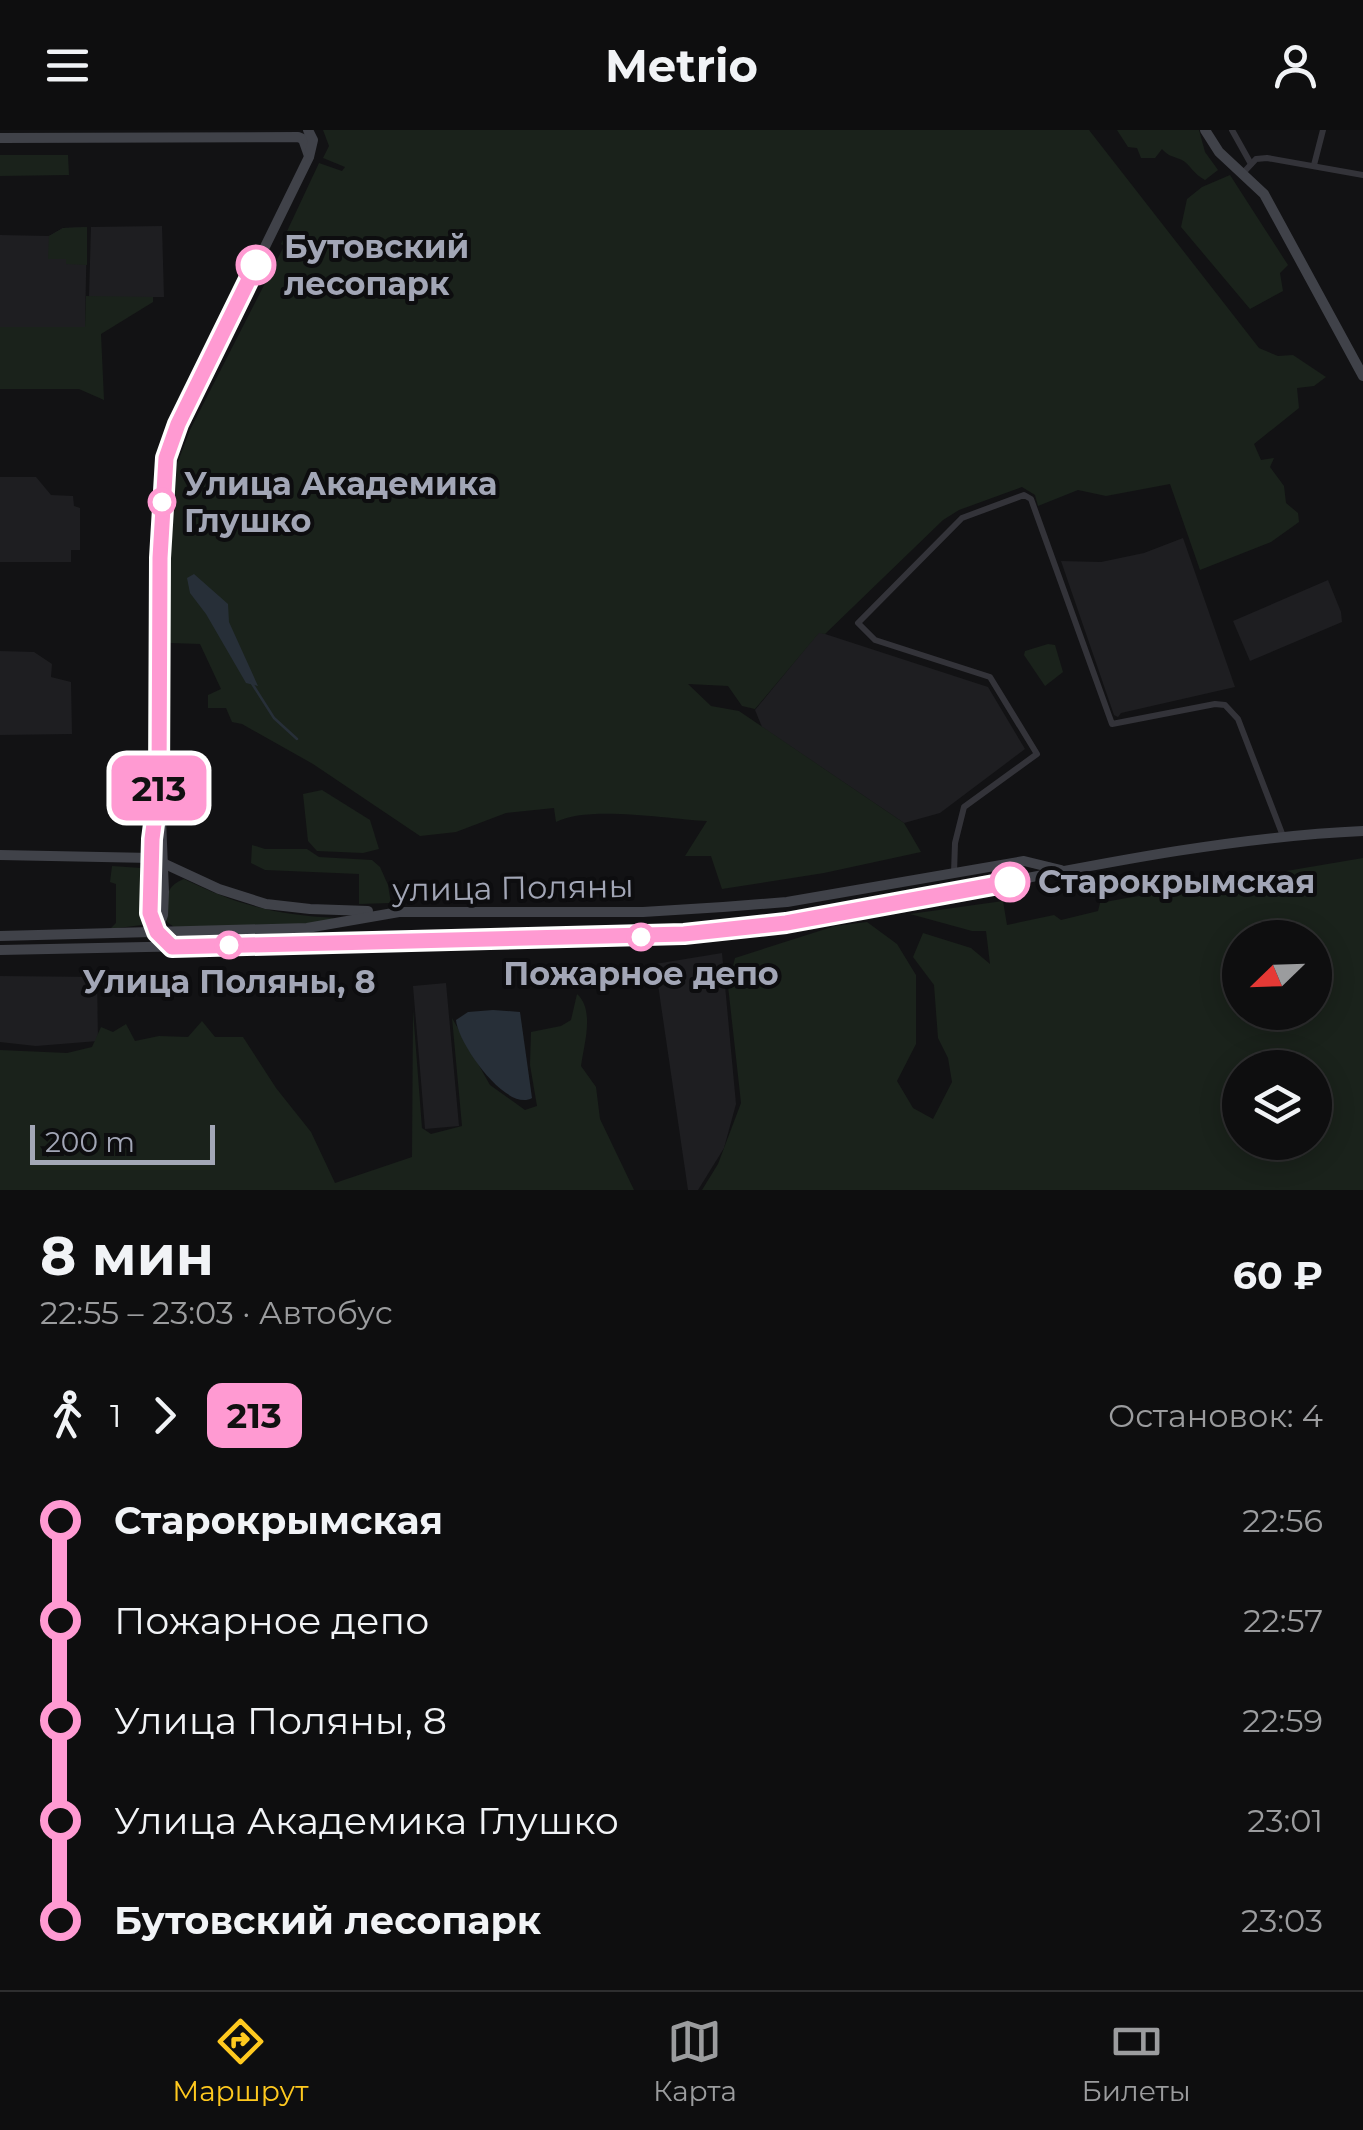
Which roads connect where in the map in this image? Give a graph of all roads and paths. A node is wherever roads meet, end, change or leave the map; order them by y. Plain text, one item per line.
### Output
1 (300, 130) edge
2 (308, 130) edge
3 (1206, 130) edge
4 (1232, 130) edge
5 (1323, 130) edge
6 (284, 136) junction
7 (0, 138) edge
8 (309, 156) junction
9 (1314, 164) junction
10 (1247, 168) junction
11 (1363, 175) edge
12 (1363, 376) edge
13 (159, 786) junction
14 (1363, 831) edge
15 (153, 832) junction
16 (1284, 837) junction
17 (0, 855) edge
18 (126, 856) junction
19 (158, 860) junction
20 (1067, 872) junction
21 (954, 873) junction
22 (152, 877) junction
23 (400, 912) junction
24 (157, 914) junction
25 (157, 932) junction
26 (176, 932) junction
27 (132, 933) junction
28 (0, 936) edge
29 (132, 946) junction
30 (172, 947) junction
31 (0, 950) edge

1 - 6 main road
2 - 8 main road
3 - 10 main road
4 - 10 street
5 - 9 street
6 - 7 main road
6 - 8 main road
8 - 13 main road
9 - 10 street
9 - 11 street
10 - 12 main road
13 - 15 main road
13 - 19 main road
14 - 16 main road, улица Поляны
15 - 18 main road
15 - 19 main road
16 - 20 main road, улица Поляны
16 - 21 street
17 - 18 main road
18 - 19 main road
18 - 22 main road
19 - 22 main road
19 - 23 main road
19 - 24 main road
20 - 21 main road, улица Поляны
20 - 30 main road, улица Поляны
21 - 23 main road, улица Поляны
22 - 24 main road
23 - 26 main road, улица Поляны
24 - 25 main road
24 - 26 main road
24 - 27 main road
25 - 26 main road, улица Поляны
25 - 27 main road, улица Поляны
25 - 29 main road
25 - 30 main road
27 - 28 main road, улица Поляны
29 - 30 main road, улица Поляны
29 - 31 main road, улица Поляны

